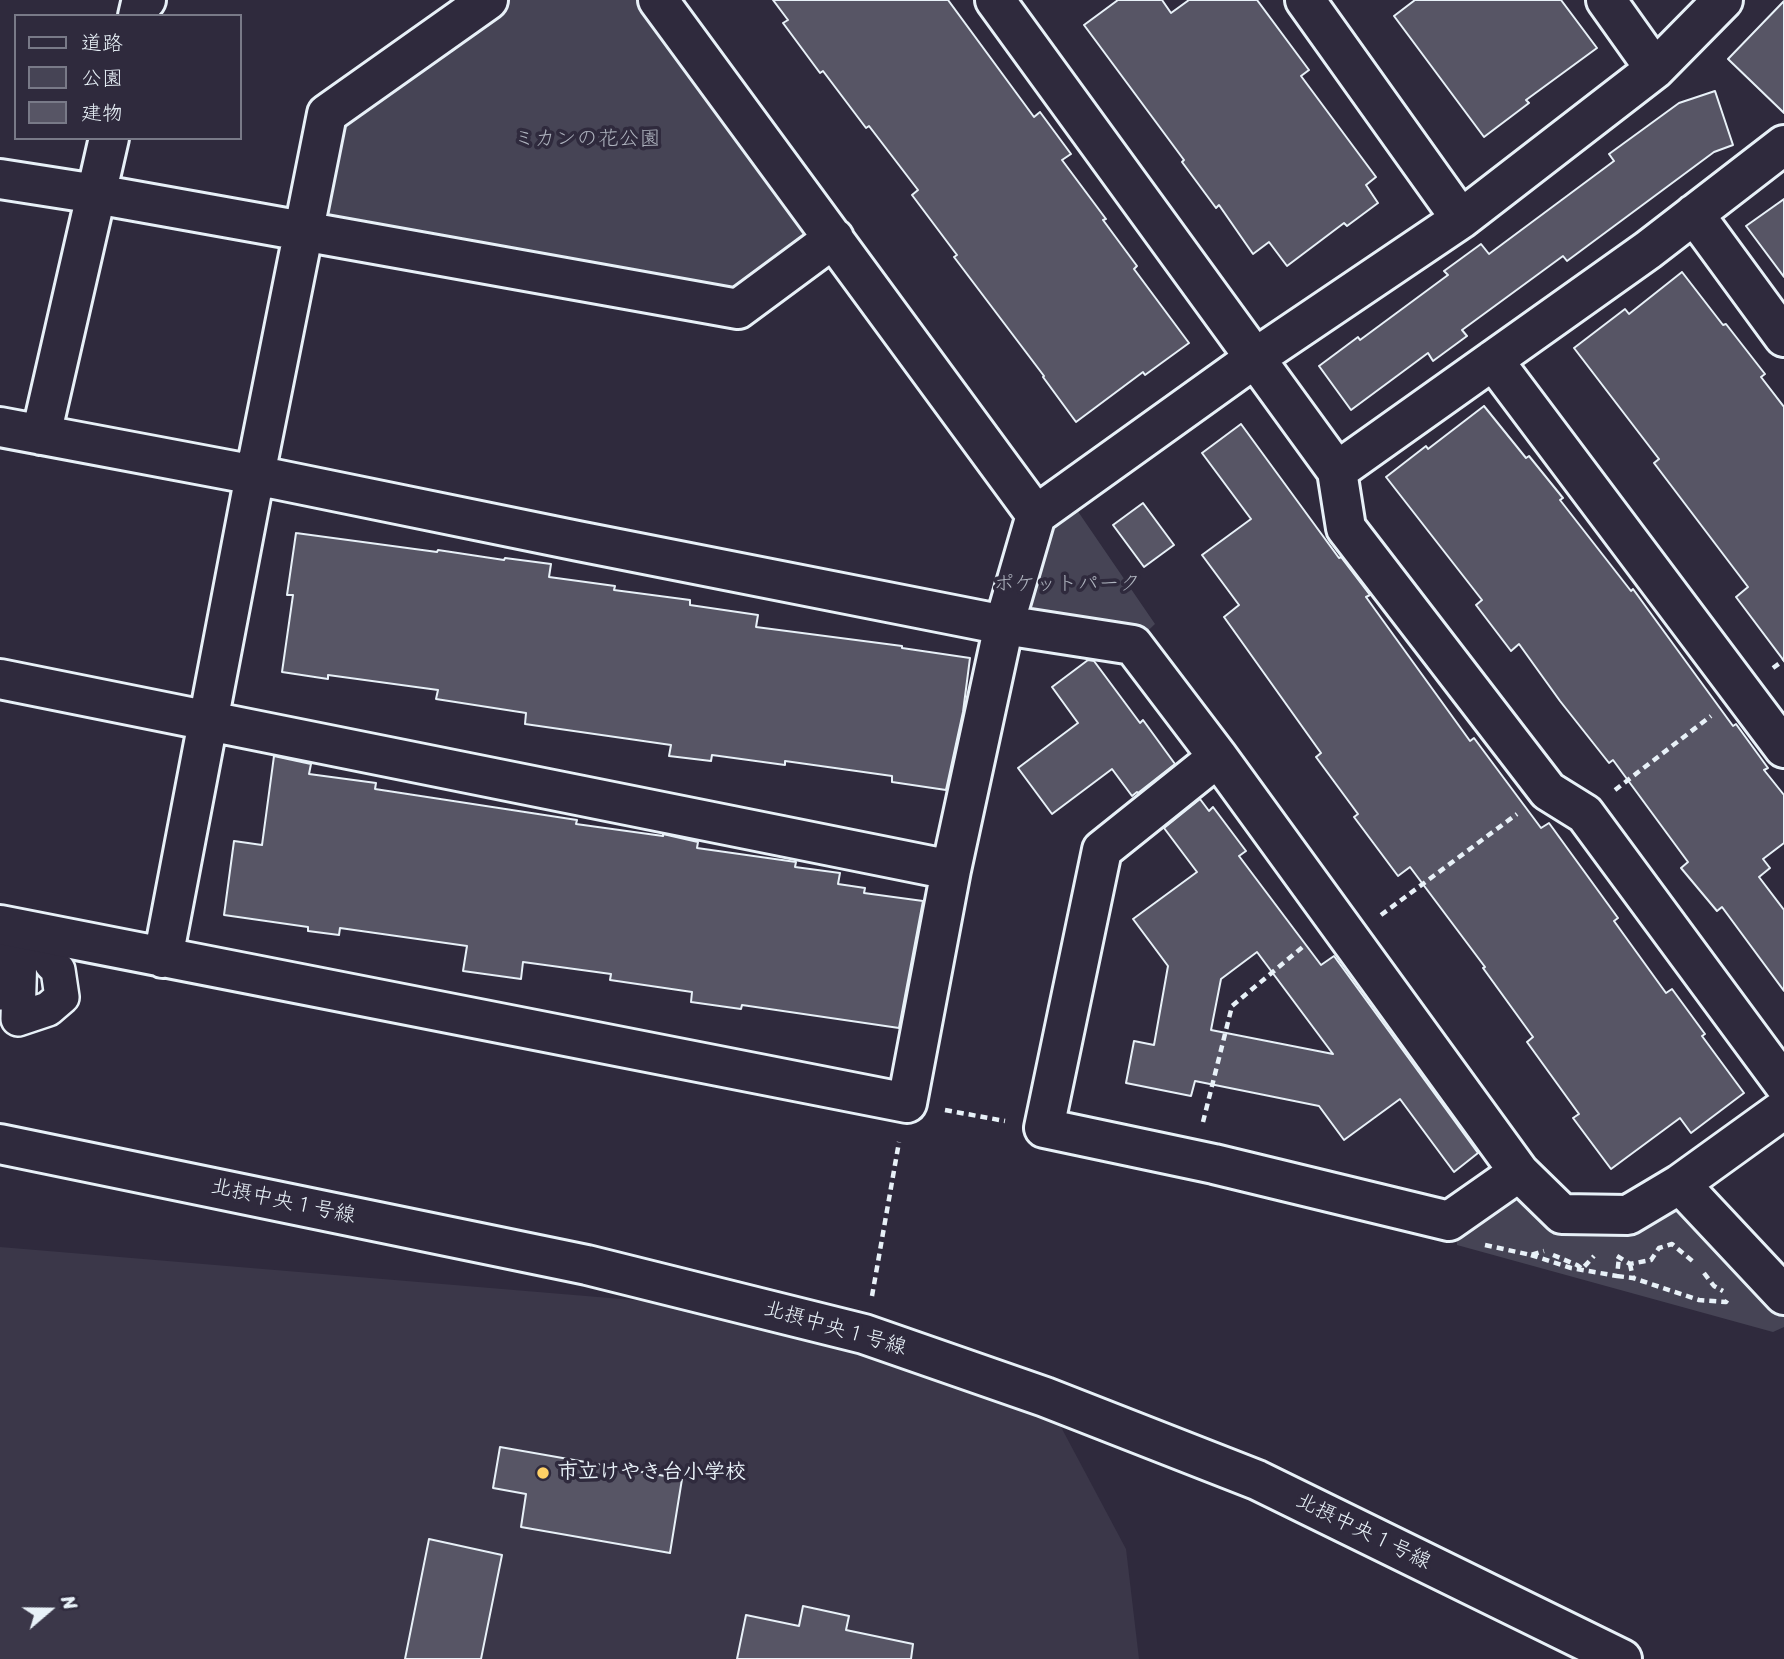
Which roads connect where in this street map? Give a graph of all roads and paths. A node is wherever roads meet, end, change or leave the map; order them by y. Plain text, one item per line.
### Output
1 (488, 0) edge
2 (658, 0) edge
3 (995, 0) edge
4 (1305, 0) edge
5 (1606, 0) edge
6 (1723, 0) edge
7 (1655, 69) junction
8 (109, 140) edge
9 (1784, 145) edge
10 (0, 179) edge
11 (96, 194) junction
12 (1694, 214) junction
13 (1461, 219) junction
14 (303, 231) junction
15 (834, 238) junction
16 (1784, 337) edge
17 (1255, 358) junction
18 (1493, 360) junction
19 (0, 427) edge
20 (41, 435) junction
21 (1337, 471) junction
22 (255, 475) junction
23 (1036, 515) junction
24 (1004, 625) junction
25 (1784, 660) edge
26 (0, 679) edge
27 (1741, 693) junction
28 (209, 720) junction
29 (1784, 748) edge
30 (1218, 757) junction
31 (1548, 790) junction
32 (1585, 814) junction
33 (951, 870) junction
34 (0, 925) edge
35 (1342, 929) junction
36 (55, 936) junction
37 (163, 958) junction
38 (0, 993) edge
39 (1784, 1084) edge
40 (907, 1103) junction
41 (1784, 1109) edge
42 (1044, 1128) junction
43 (0, 1144) edge
44 (1193, 1161) junction
45 (1518, 1172) junction
46 (1680, 1184) junction
47 (1587, 1214) junction
48 (1475, 1242) dead end
49 (1536, 1244) dead end
50 (1544, 1251) junction
51 (1600, 1251) junction
52 (1531, 1255) junction
53 (1619, 1257) junction
54 (1630, 1264) junction
55 (1582, 1269) junction
56 (1617, 1276) junction
57 (1633, 1278) junction
58 (1784, 1295) edge
59 (864, 1334) junction
60 (1622, 1659) edge

1 - 14 street
2 - 15 street
3 - 17 street
4 - 13 street
5 - 7 street
6 - 7 street
7 - 13 street
8 - 11 street
9 - 12 street
10 - 11 street
11 - 14 street
11 - 20 street
12 - 16 street
12 - 18 street
13 - 17 street
14 - 15 street
14 - 22 street
15 - 23 street
17 - 21 street
17 - 23 street
18 - 21 street
18 - 27 street
19 - 20 street
20 - 22 street
21 - 31 street
22 - 24 street
22 - 28 street
23 - 24 street
24 - 30 street
24 - 33 street
25 - 27 path
26 - 28 street
27 - 29 street
27 - 32 path
28 - 33 street
28 - 37 street
30 - 35 street
30 - 42 street
31 - 32 street
31 - 35 path
32 - 39 street
33 - 40 street
34 - 36 street
35 - 44 path
35 - 45 street
36 - 37 street
36 - 38 street
37 - 40 street
40 - 42 path
40 - 59 path
41 - 46 street
42 - 44 street
43 - 59 street, 北摂中央１号線
44 - 45 street
45 - 47 street
46 - 47 street
46 - 58 street
47 - 51 path
48 - 52 path
49 - 50 path
50 - 52 path
50 - 55 path
51 - 53 path
51 - 55 path
52 - 55 path
53 - 54 path
53 - 56 path
54 - 57 path
54 - 57 path
55 - 56 path
56 - 57 path
59 - 60 street, 北摂中央１号線

